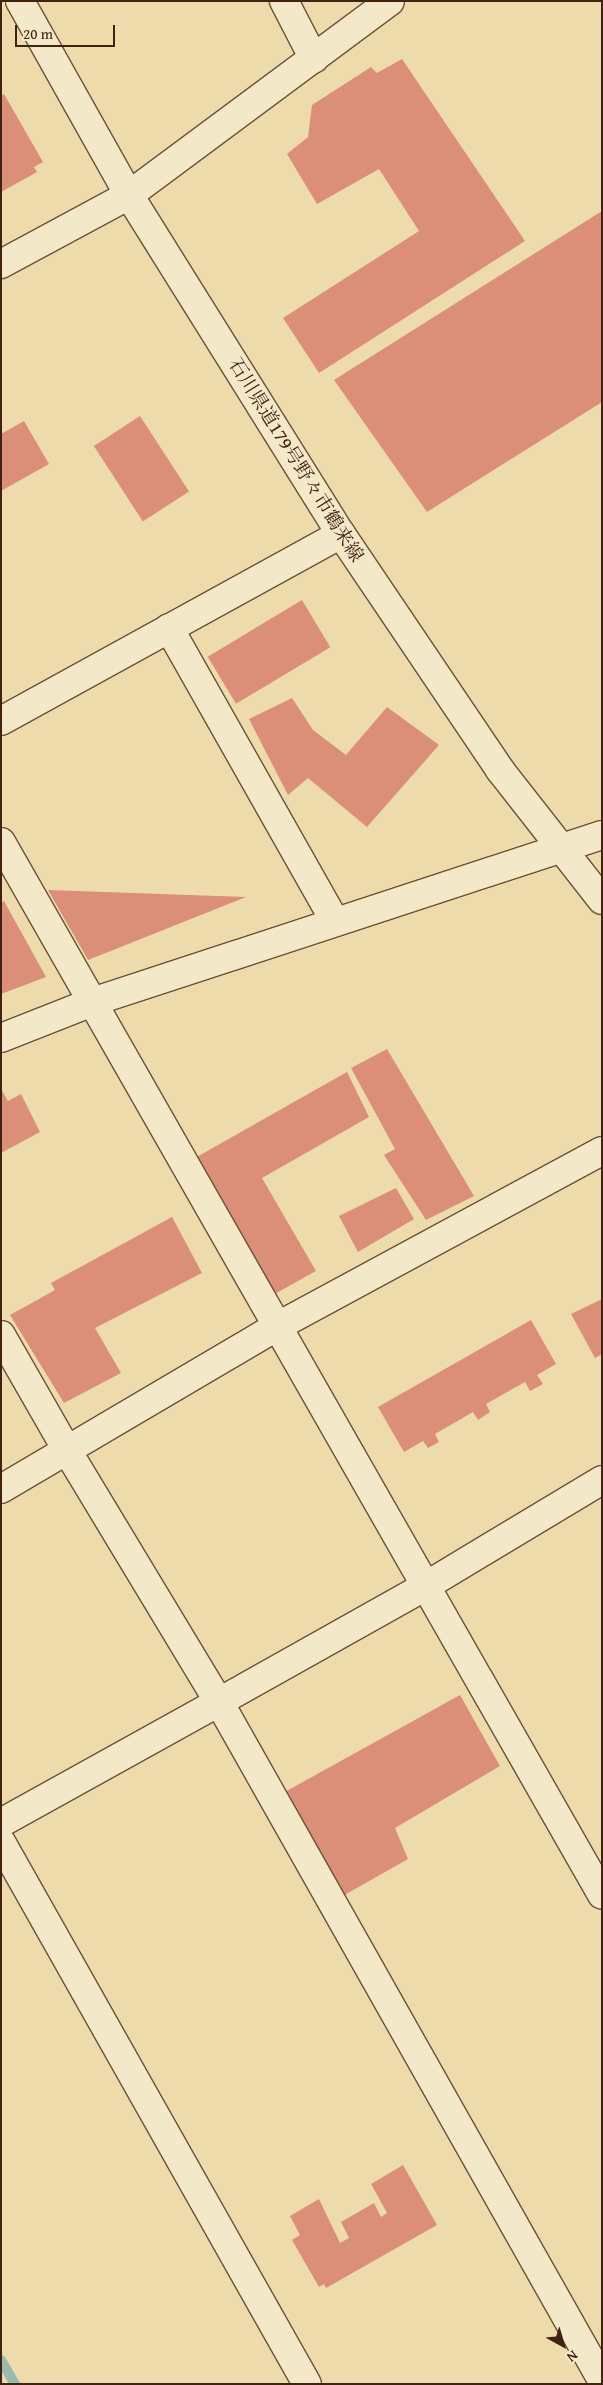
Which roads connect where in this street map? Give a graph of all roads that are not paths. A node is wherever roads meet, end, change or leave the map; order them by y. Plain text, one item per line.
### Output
1 (20, 1) edge
2 (284, 1) edge
3 (390, 1) edge
4 (314, 59) junction
5 (130, 195) junction
6 (1, 264) edge
7 (341, 534) junction
8 (169, 628) junction
9 (1, 721) edge
10 (602, 835) edge
11 (1, 842) edge
12 (560, 847) junction
13 (602, 900) edge
14 (335, 921) junction
15 (95, 1001) junction
16 (1, 1038) edge
17 (602, 1151) edge
18 (278, 1326) junction
19 (1, 1335) edge
20 (68, 1452) junction
21 (602, 1480) edge
22 (1, 1489) edge
23 (424, 1587) junction
24 (219, 1702) junction
25 (1, 1823) edge
26 (1, 1842) edge
27 (602, 1896) edge
28 (602, 2380) edge
29 (307, 2384) edge

1 - 5 street, 石川県道179号野々市鶴来線
2 - 4 street
3 - 4 street
4 - 5 street
5 - 6 street
5 - 7 street, 石川県道179号野々市鶴来線
7 - 8 street
7 - 12 street, 石川県道179号野々市鶴来線
8 - 9 street
8 - 14 street
10 - 12 street
11 - 15 street
12 - 13 street, 石川県道179号野々市鶴来線
12 - 14 street
14 - 15 street
15 - 16 street
15 - 18 street
17 - 18 street
18 - 20 street
18 - 23 street
19 - 20 street
20 - 22 street
20 - 24 street
21 - 23 street
23 - 24 street
23 - 27 street
24 - 25 street
24 - 28 street
26 - 29 street

